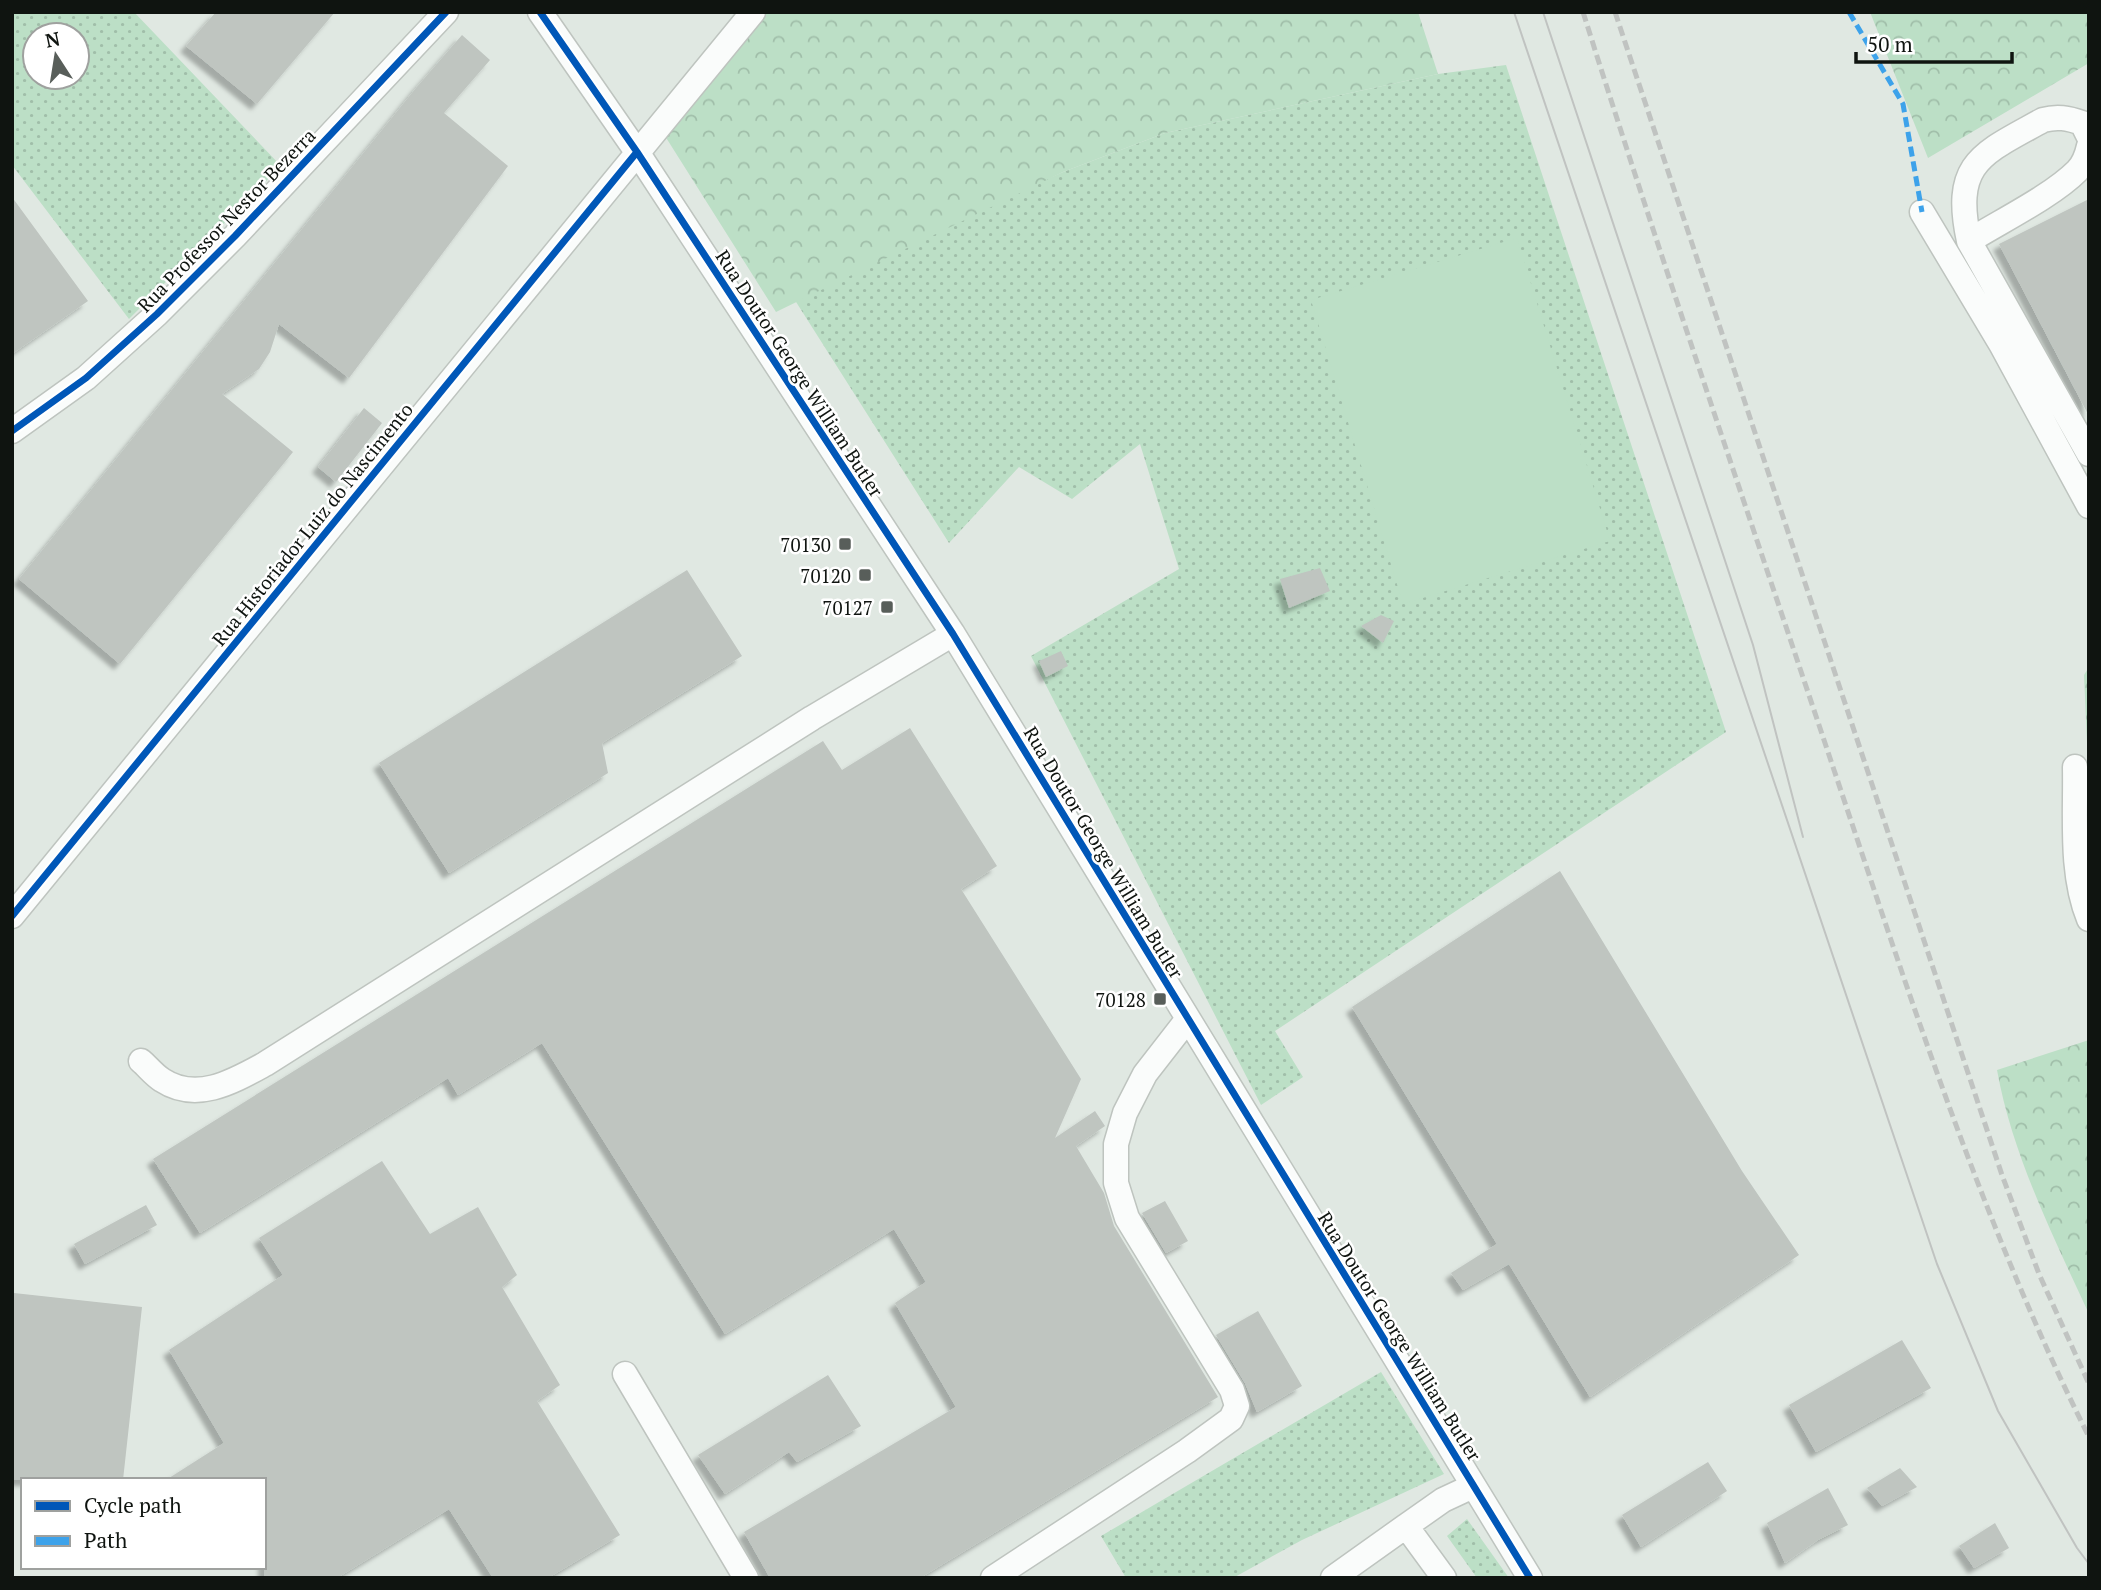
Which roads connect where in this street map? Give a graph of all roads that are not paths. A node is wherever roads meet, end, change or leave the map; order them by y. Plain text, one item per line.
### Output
1 (446, 12) edge
2 (540, 12) edge
3 (752, 12) edge
4 (2089, 137) edge
5 (2089, 146) edge
6 (637, 152) junction
7 (1922, 212) dead end
8 (1969, 241) junction
9 (12, 431) edge
10 (2089, 454) edge
11 (2089, 506) edge
12 (953, 634) junction
13 (2075, 767) dead end
14 (12, 916) edge
15 (2089, 919) edge
16 (1187, 1020) junction
17 (141, 1061) dead end
18 (625, 1374) dead end
19 (1473, 1486) junction
20 (1405, 1526) junction
21 (746, 1578) edge
22 (993, 1578) edge
23 (1333, 1578) edge
24 (1444, 1578) edge
25 (1530, 1578) edge

1 - 9 street, Rua Professor Nestor Bezerra
2 - 6 street, Rua Doutor George William Butler
3 - 6 street, Rua Historiador Luiz do Nascimento
4 - 8 street
5 - 8 street
6 - 12 street, Rua Doutor George William Butler
6 - 14 street, Rua Historiador Luiz do Nascimento
7 - 11 street
8 - 10 street
12 - 16 street, Rua Doutor George William Butler
12 - 17 street
13 - 15 street
16 - 19 street, Rua Doutor George William Butler
16 - 22 street
18 - 21 street
19 - 20 street
19 - 25 street, Rua Doutor George William Butler
20 - 23 street
20 - 24 street

